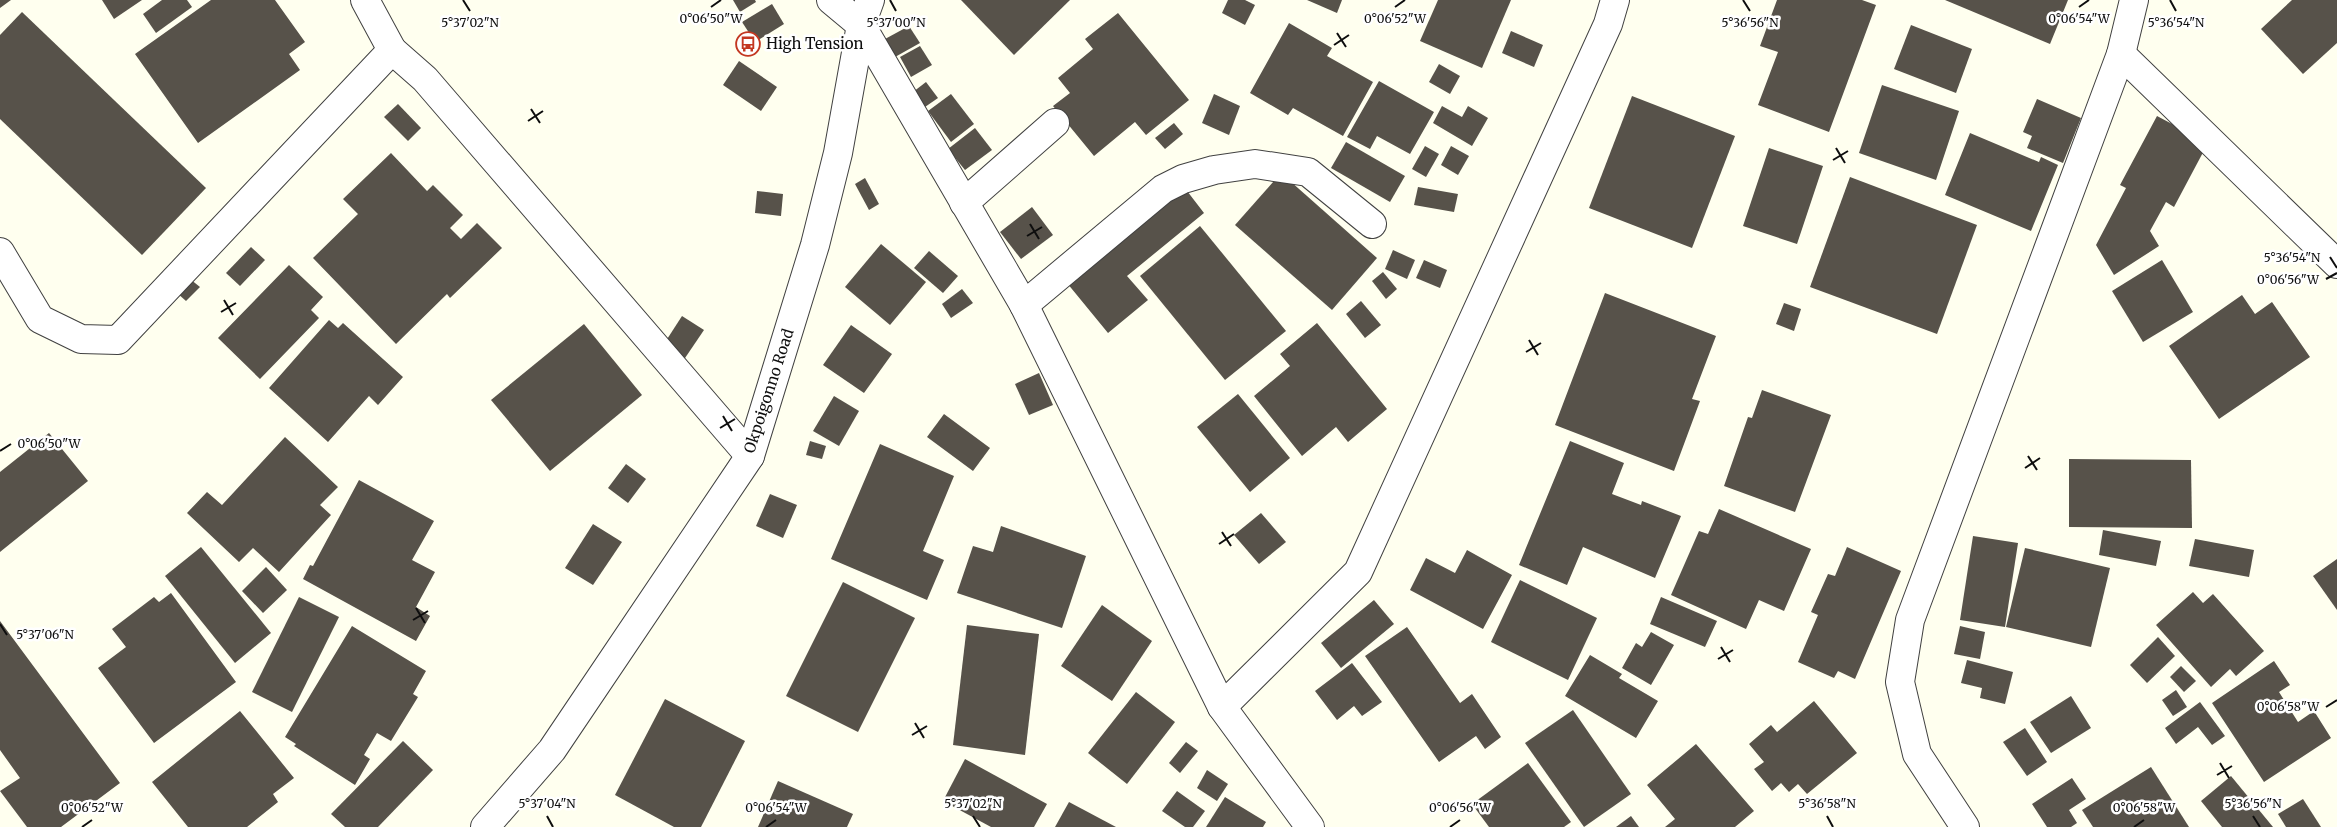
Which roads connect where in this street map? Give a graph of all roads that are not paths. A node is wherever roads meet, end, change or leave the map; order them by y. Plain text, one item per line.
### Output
1 (365, 0) edge
2 (831, 0) edge
3 (870, 0) edge
4 (1615, 0) edge
5 (2134, 0) edge
6 (861, 25) junction
7 (392, 50) junction
8 (2121, 54) junction
9 (1055, 123) dead end
10 (964, 203) junction
11 (1372, 224) dead end
12 (0, 252) edge
13 (2337, 264) edge
14 (1024, 305) junction
15 (750, 456) junction
16 (1222, 707) junction
17 (485, 827) edge
18 (1310, 827) edge
19 (1965, 827) edge

1 - 7 street
2 - 6 street
3 - 6 street, Okpoigonno Road
4 - 16 street
5 - 8 street
6 - 10 street
6 - 15 street, Okpoigonno Road
7 - 12 street
7 - 15 street
8 - 13 street
8 - 19 street
9 - 10 street
10 - 14 street
11 - 14 street
14 - 16 street
15 - 17 street, Okpoigonno Road
16 - 18 street

